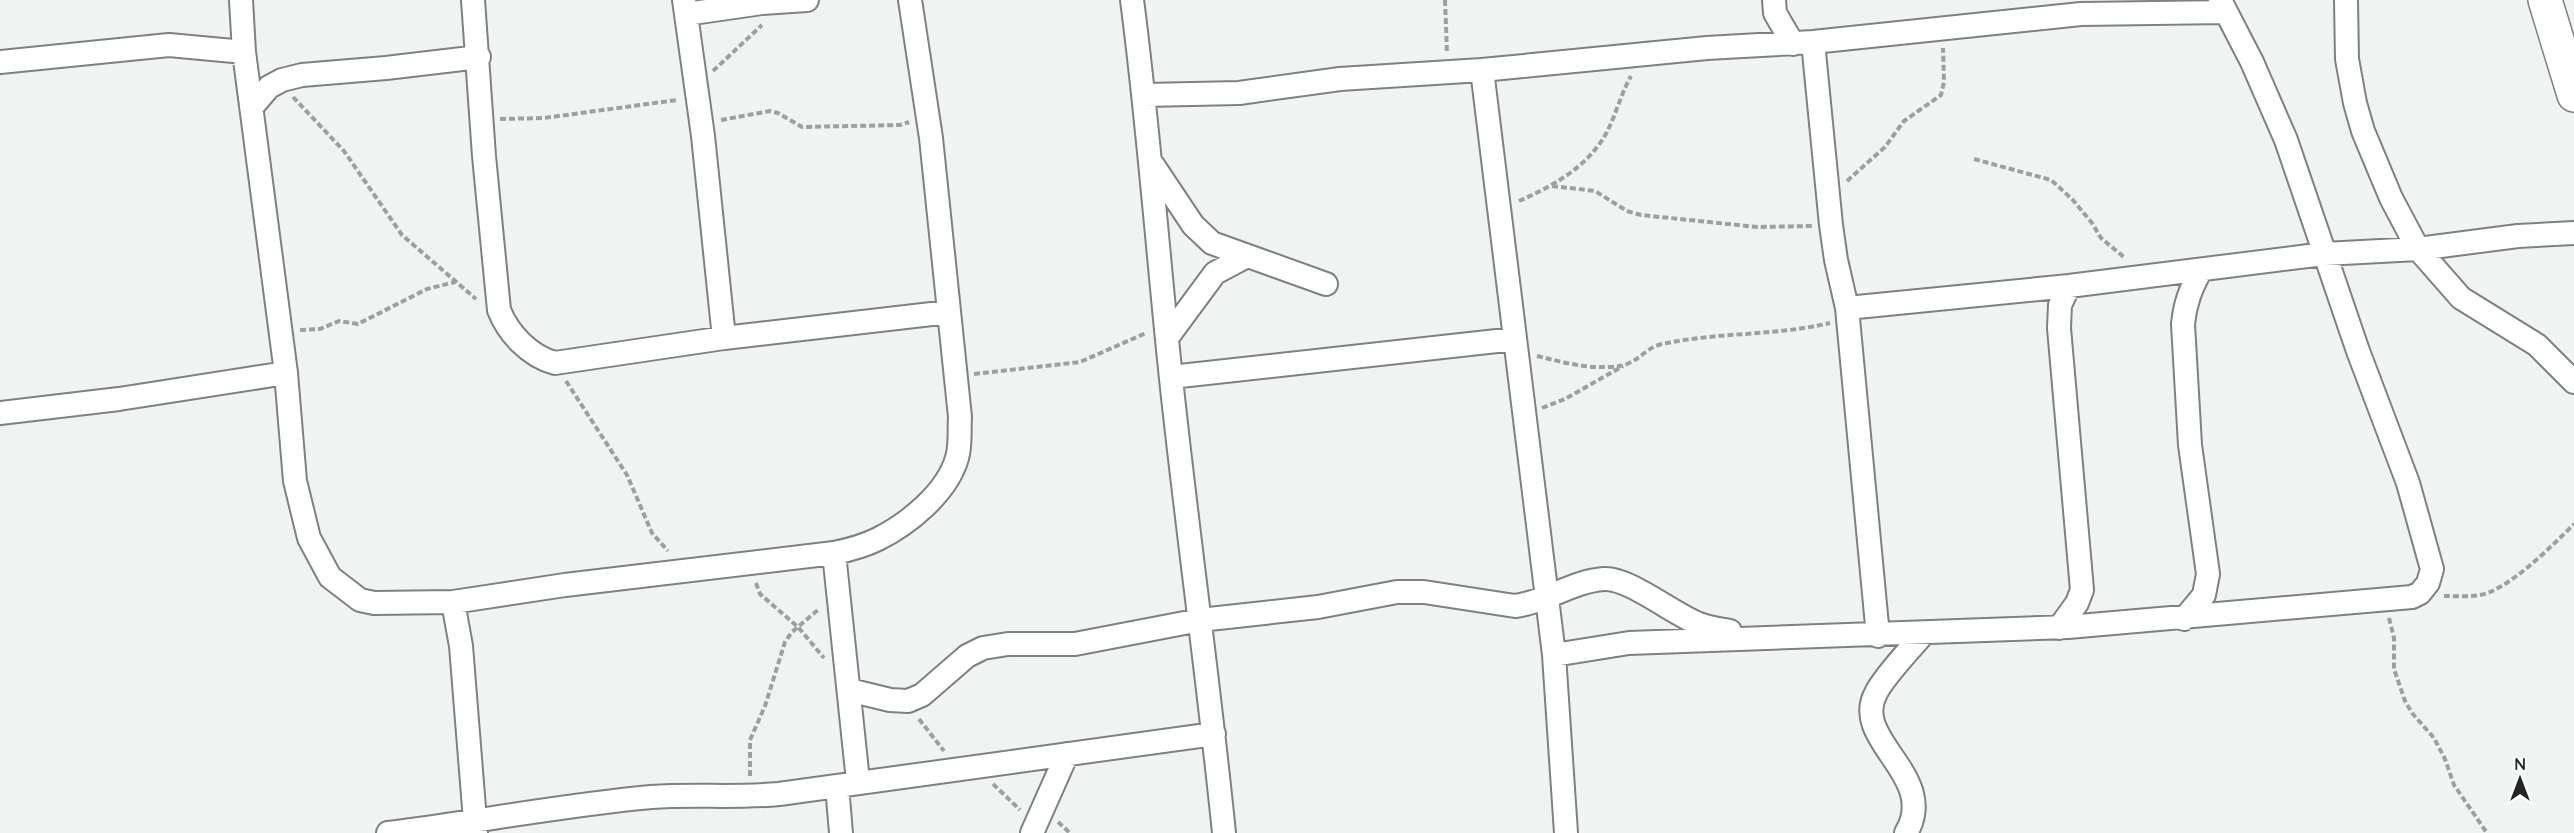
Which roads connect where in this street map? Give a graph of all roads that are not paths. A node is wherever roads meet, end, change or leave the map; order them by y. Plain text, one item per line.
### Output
1 (241, 0) edge
2 (473, 0) edge
3 (910, 0) edge
4 (1132, 0) edge
5 (1774, 0) edge
6 (2346, 0) edge
7 (2545, 0) edge
8 (797, 1) edge
9 (2223, 6) edge
10 (685, 7) edge
11 (1803, 43) junction
12 (244, 52) junction
13 (479, 57) junction
14 (0, 62) edge
15 (1482, 70) junction
16 (2574, 94) edge
17 (1145, 95) junction
18 (252, 107) junction
19 (1151, 161) junction
20 (2574, 233) edge
21 (2418, 249) junction
22 (2324, 254) junction
23 (1247, 256) junction
24 (2201, 270) junction
25 (1326, 284) dead end
26 (2069, 286) junction
27 (949, 312) junction
28 (1847, 313) junction
29 (1166, 331) junction
30 (724, 338) junction
31 (1516, 345) junction
32 (286, 373) junction
33 (1170, 377) junction
34 (2574, 382) edge
35 (0, 412) edge
36 (834, 554) junction
37 (1547, 598) junction
38 (453, 602) junction
39 (2184, 619) junction
40 (1200, 620) junction
41 (2059, 628) junction
42 (1923, 634) junction
43 (1878, 636) junction
44 (1764, 638) junction
45 (1554, 655) junction
46 (849, 690) junction
47 (1214, 734) junction
48 (1067, 754) junction
49 (848, 784) junction
50 (1036, 824) edge
51 (475, 828) edge
52 (388, 833) edge
53 (841, 833) edge
54 (1224, 833) edge
55 (1566, 833) edge
56 (1906, 833) edge

1 - 12 street
2 - 13 street
3 - 27 street
4 - 17 street
5 - 11 street
6 - 21 street
7 - 16 street
8 - 10 street
9 - 11 street
9 - 22 street
10 - 30 street
11 - 15 street
11 - 28 street
12 - 14 street
12 - 18 street
13 - 18 street
13 - 30 street
15 - 17 street
15 - 31 street
17 - 19 street
18 - 32 street
19 - 23 street
19 - 29 street
20 - 21 street
21 - 22 street
21 - 34 street
22 - 24 street
22 - 39 street
23 - 25 street
23 - 29 street
24 - 26 street
24 - 39 street
26 - 28 street
26 - 41 street
27 - 30 street
27 - 36 street
28 - 43 street
29 - 33 street
31 - 33 street
31 - 37 street
32 - 35 street
32 - 38 street
33 - 40 street
36 - 38 street
36 - 46 street
37 - 40 street
37 - 44 street
37 - 45 street
38 - 51 street
39 - 41 street
40 - 46 street
40 - 47 street
41 - 42 street
42 - 43 street
42 - 56 street
43 - 44 street
44 - 45 street
45 - 55 street
46 - 49 street
47 - 48 street
47 - 54 street
48 - 49 street
48 - 50 street
49 - 51 street
49 - 53 street
51 - 52 street

